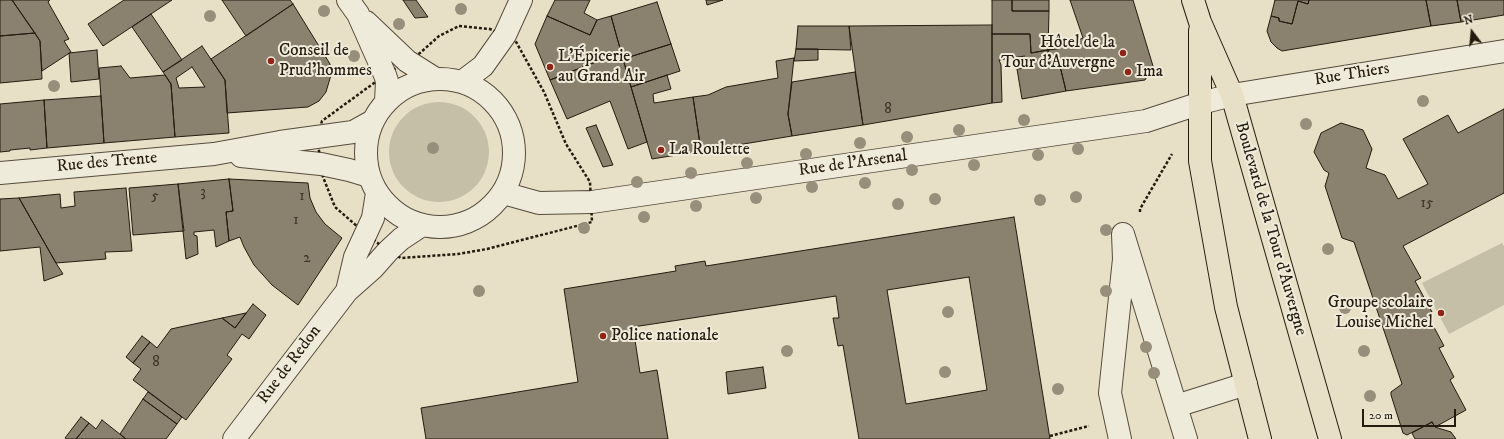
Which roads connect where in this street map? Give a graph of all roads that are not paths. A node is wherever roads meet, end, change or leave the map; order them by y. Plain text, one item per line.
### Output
1 (521, 0) edge
2 (1193, 0) edge
3 (353, 7) edge
4 (1200, 22) junction
5 (1504, 51) edge
6 (434, 78) junction
7 (463, 81) junction
8 (1232, 95) junction
9 (386, 101) junction
10 (1201, 103) junction
11 (372, 122) junction
12 (214, 154) junction
13 (0, 173) edge
14 (373, 185) junction
15 (503, 193) junction
16 (422, 225) junction
17 (347, 290) junction
18 (1246, 384) junction
19 (1176, 406) junction
20 (1117, 429) edge
21 (234, 439) edge
22 (1186, 439) edge
23 (1260, 439) edge
24 (1330, 439) edge

1 - 7 street
2 - 4 main road, Boulevard de la Tour d'Auvergne
3 - 6 street
3 - 9 street
4 - 8 main road, Boulevard de la Tour d'Auvergne
4 - 10 main road, Boulevard de la Tour d'Auvergne
5 - 8 street, Rue Thiers
6 - 7 street
6 - 9 street
7 - 15 street
8 - 10 street, Rue Thiers
8 - 24 main road, Boulevard de la Tour d'Auvergne
9 - 11 street
10 - 15 street, Rue de l'Arsenal
10 - 18 main road, Boulevard de la Tour d'Auvergne
11 - 12 street, Rue des Trente
11 - 14 street
12 - 13 street, Rue des Trente
12 - 14 street, Rue des Trente
14 - 16 street
14 - 17 street, Rue de Redon
15 - 16 street
16 - 17 street, Rue de Redon
17 - 21 street, Rue de Redon
18 - 19 street
18 - 23 main road, Boulevard de la Tour d'Auvergne
19 - 20 street
19 - 22 street

